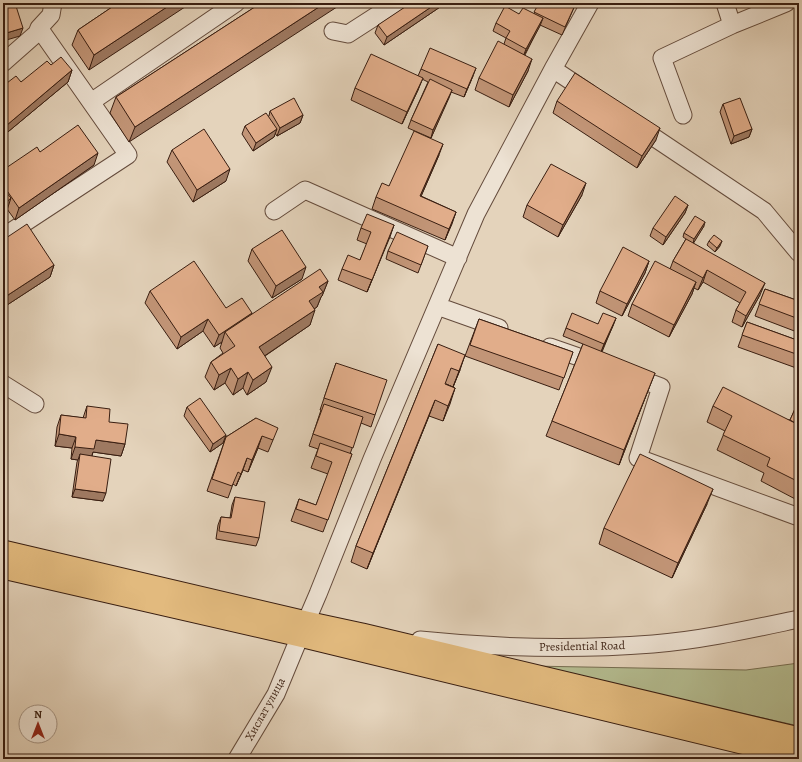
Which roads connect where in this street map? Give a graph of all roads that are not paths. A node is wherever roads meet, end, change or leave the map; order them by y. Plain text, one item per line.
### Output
1 (53, 3) edge
2 (236, 3) edge
3 (396, 3) edge
4 (590, 3) edge
5 (725, 3) edge
6 (786, 3) edge
7 (732, 25) junction
8 (39, 28) junction
9 (333, 31) dead end
10 (3, 63) edge
11 (552, 69) junction
12 (599, 100) edge
13 (91, 102) junction
14 (683, 115) dead end
15 (625, 118) edge
16 (274, 211) dead end
17 (3, 237) edge
18 (799, 253) edge
19 (458, 258) junction
20 (437, 306) junction
21 (512, 333) edge
22 (534, 341) edge
23 (3, 384) edge
24 (35, 404) dead end
25 (796, 516) dead end
26 (3, 551) edge
27 (3, 568) edge
28 (799, 618) edge
29 (303, 629) junction
30 (362, 634) junction
31 (799, 738) edge
32 (799, 758) edge
33 (237, 759) edge

1 - 8 street
2 - 13 street
3 - 9 street
4 - 11 street, Хислат улица
5 - 7 street
6 - 7 street
7 - 14 street
8 - 10 street
8 - 13 street
11 - 12 street
11 - 19 street, Хислат улица
13 - 17 street
15 - 18 street
16 - 19 street
19 - 20 street, Хислат улица
20 - 21 street
20 - 29 street, Хислат улица
22 - 25 street
23 - 24 street
26 - 29 main road
27 - 29 main road
28 - 30 street, Presidential Road
29 - 30 main road
29 - 32 main road
29 - 33 street, Хислат улица
30 - 31 main road

